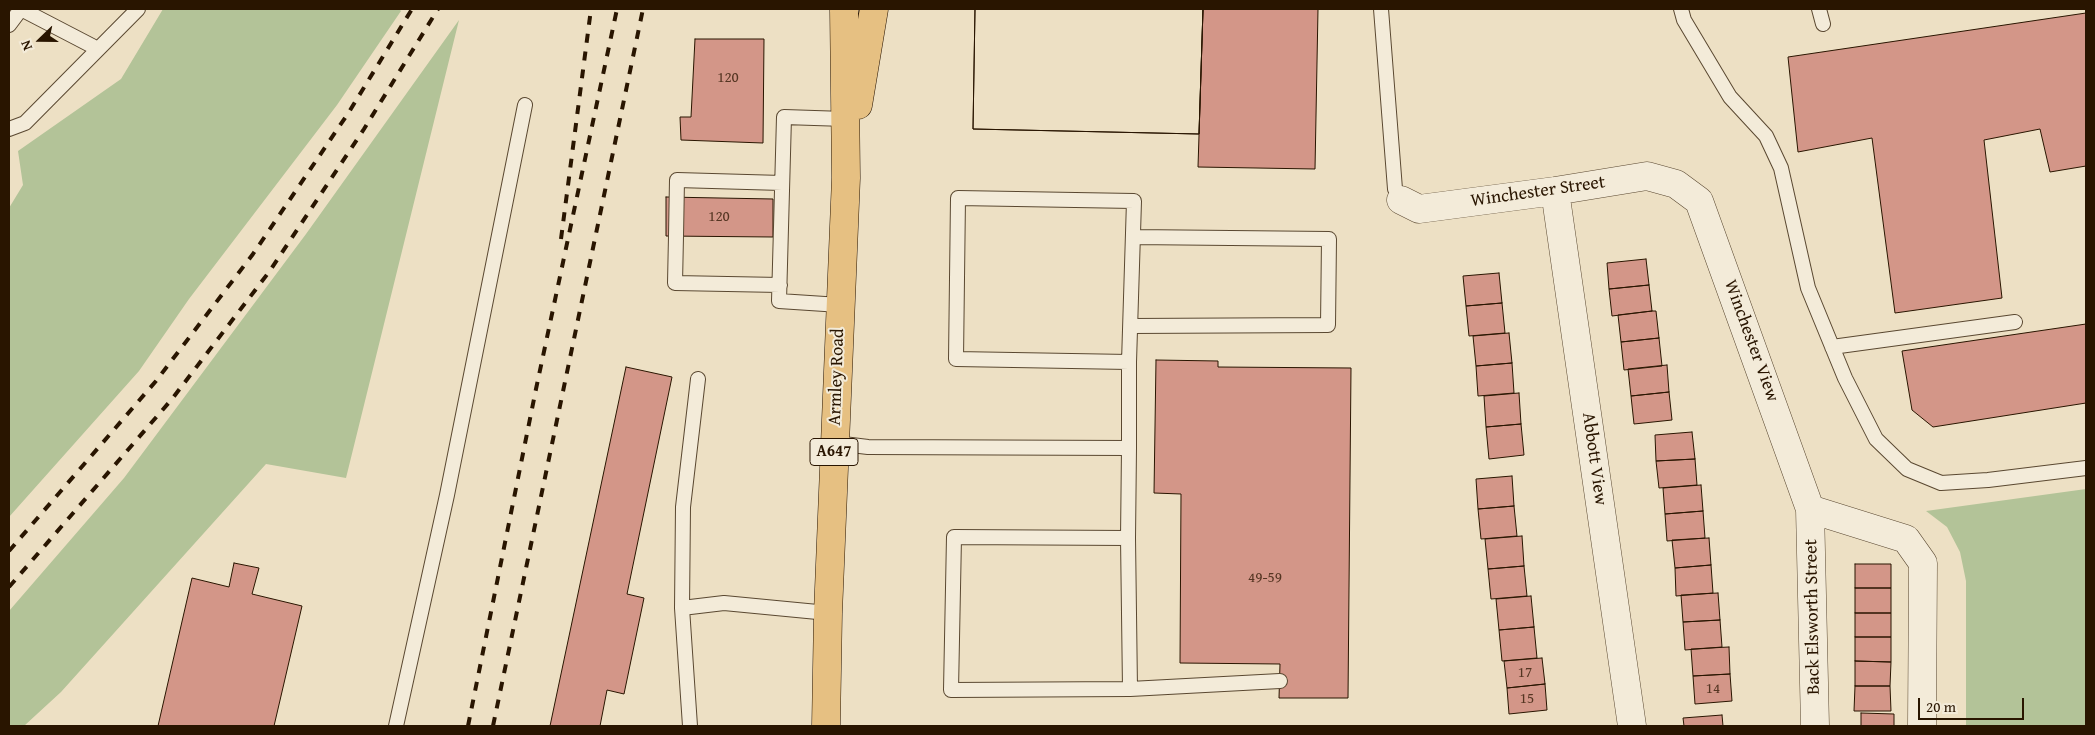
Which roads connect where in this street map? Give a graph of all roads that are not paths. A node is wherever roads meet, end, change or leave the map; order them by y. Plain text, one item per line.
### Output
1 (138, 9) edge
2 (844, 9) edge
3 (874, 9) edge
4 (1381, 9) edge
5 (1681, 9) edge
6 (1819, 9) edge
7 (1823, 24) dead end
8 (9, 25) edge
9 (98, 50) junction
10 (525, 105) dead end
11 (845, 119) junction
12 (9, 129) edge
13 (846, 178) junction
14 (782, 183) junction
15 (1676, 184) joint
16 (1555, 191) junction
17 (1401, 200) joint
18 (1133, 237) junction
19 (780, 285) junction
20 (840, 305) junction
21 (2015, 322) dead end
22 (1130, 326) junction
23 (1832, 346) junction
24 (1129, 362) junction
25 (698, 379) dead end
26 (835, 443) junction
27 (1130, 448) junction
28 (2086, 468) edge
29 (1810, 508) junction
30 (1128, 538) junction
31 (682, 608) junction
32 (828, 612) junction
33 (1280, 681) dead end
34 (1130, 689) junction
35 (396, 726) edge
36 (690, 726) edge
37 (826, 726) edge
38 (1632, 726) edge
39 (1815, 726) edge
40 (1922, 726) edge

1 - 9 lane
2 - 11 main road, A647
3 - 13 main road, A647
4 - 17 lane
5 - 23 lane
6 - 7 lane
8 - 9 lane
9 - 12 lane
10 - 35 lane
11 - 13 main road, A647
11 - 14 lane
13 - 20 main road, Armley Road / A647
14 - 19 lane
14 - 19 lane
15 - 16 street, Winchester Street
15 - 29 street, Winchester View
16 - 17 street, Winchester Street
16 - 38 street, Abbott View
18 - 22 lane
18 - 22 lane
18 - 24 lane
19 - 20 lane
20 - 26 main road, Armley Road / A647
21 - 23 lane
22 - 24 lane
23 - 28 lane
24 - 27 lane
25 - 31 lane
26 - 27 lane
26 - 32 main road, Armley Road / A647
27 - 30 lane
29 - 39 street, Back Elsworth Street
29 - 40 street
30 - 34 lane
30 - 34 lane
31 - 32 lane
31 - 36 lane
32 - 37 main road, Armley Road / A647
33 - 34 lane

